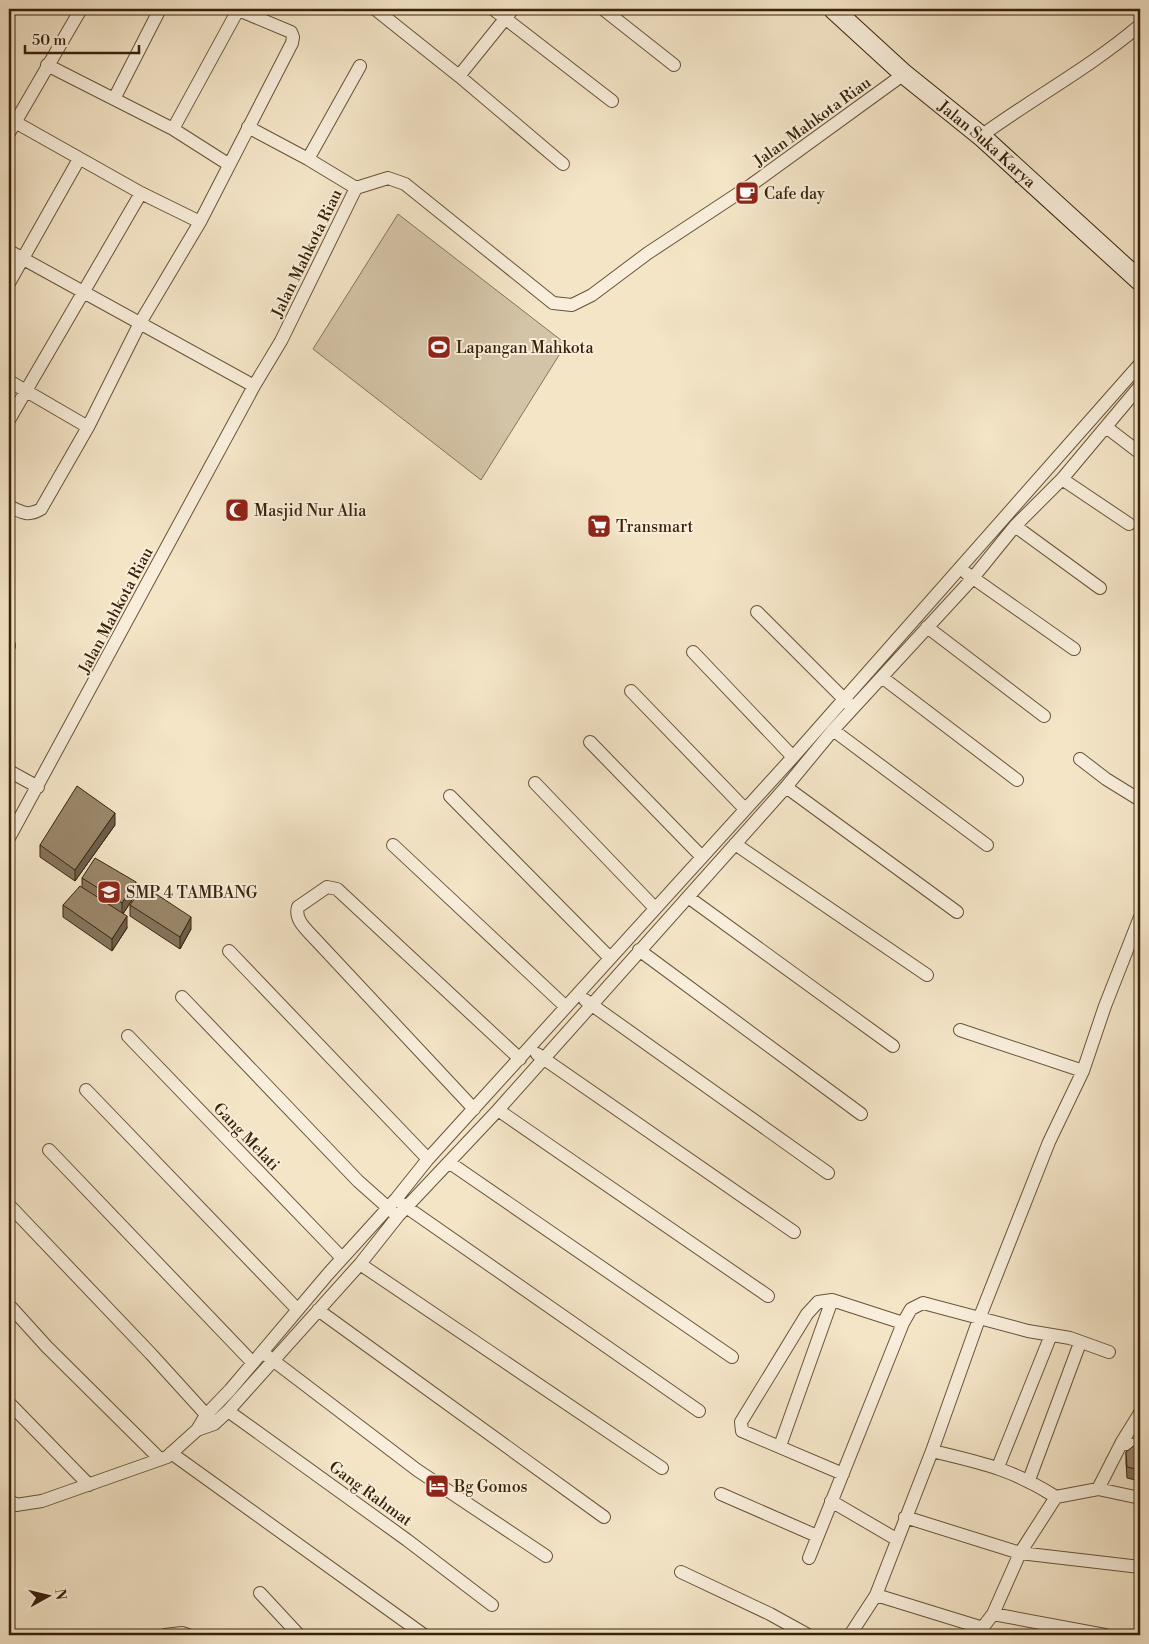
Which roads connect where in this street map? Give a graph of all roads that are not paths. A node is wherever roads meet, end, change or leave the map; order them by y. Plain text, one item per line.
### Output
1 (81, 9) edge
2 (160, 9) edge
3 (237, 9) edge
4 (375, 9) edge
5 (493, 9) edge
6 (603, 9) edge
7 (833, 9) edge
8 (510, 14) edge
9 (1140, 24) edge
10 (47, 65) junction
11 (674, 65) dead end
12 (360, 66) dead end
13 (904, 74) junction
14 (459, 76) junction
15 (114, 99) junction
16 (612, 100) dead end
17 (12, 127) edge
18 (248, 127) junction
19 (173, 129) junction
20 (981, 136) junction
21 (308, 159) junction
22 (79, 160) junction
23 (228, 164) junction
24 (563, 164) dead end
25 (356, 188) junction
26 (141, 193) junction
27 (200, 222) junction
28 (9, 251) edge
29 (22, 258) junction
30 (1140, 281) edge
31 (9, 283) edge
32 (83, 292) junction
33 (140, 323) junction
34 (1140, 364) edge
35 (9, 381) edge
36 (254, 386) junction
37 (1140, 386) edge
38 (26, 390) junction
39 (9, 420) edge
40 (88, 427) junction
41 (1106, 427) junction
42 (1140, 453) edge
43 (1062, 479) junction
44 (9, 506) edge
45 (1129, 524) dead end
46 (1015, 526) junction
47 (959, 568) junction
48 (972, 579) junction
49 (1100, 588) dead end
50 (757, 612) dead end
51 (927, 627) junction
52 (1074, 649) dead end
53 (693, 652) dead end
54 (883, 678) junction
55 (631, 691) dead end
56 (843, 698) junction
57 (854, 708) junction
58 (1044, 716) dead end
59 (832, 730) junction
60 (590, 742) dead end
61 (796, 752) junction
62 (810, 756) junction
63 (1080, 759) dead end
64 (9, 772) edge
65 (1017, 780) dead end
66 (535, 783) dead end
67 (38, 787) junction
68 (786, 787) junction
69 (450, 796) dead end
70 (1140, 800) edge
71 (745, 809) junction
72 (9, 838) edge
73 (735, 844) junction
74 (394, 845) dead end
75 (987, 845) dead end
76 (702, 857) junction
77 (688, 897) junction
78 (654, 908) junction
79 (957, 912) dead end
80 (1140, 917) edge
81 (639, 950) junction
82 (229, 951) dead end
83 (610, 958) junction
84 (926, 975) dead end
85 (578, 993) junction
86 (182, 997) dead end
87 (591, 1006) junction
88 (566, 1007) junction
89 (960, 1030) dead end
90 (128, 1036) dead end
91 (893, 1046) dead end
92 (531, 1048) junction
93 (520, 1059) junction
94 (543, 1060) junction
95 (1083, 1071) junction
96 (86, 1090) dead end
97 (474, 1109) junction
98 (498, 1110) junction
99 (861, 1114) dead end
100 (49, 1150) dead end
101 (428, 1160) junction
102 (450, 1162) junction
103 (828, 1173) dead end
104 (9, 1205) edge
105 (407, 1207) junction
106 (394, 1208) junction
107 (794, 1232) dead end
108 (342, 1258) junction
109 (360, 1264) junction
110 (768, 1296) dead end
111 (832, 1300) junction
112 (9, 1305) edge
113 (297, 1309) junction
114 (318, 1310) junction
115 (980, 1319) junction
116 (903, 1322) junction
117 (1050, 1335) junction
118 (1080, 1343) junction
119 (262, 1352) junction
120 (1109, 1352) dead end
121 (732, 1356) dead end
122 (273, 1360) junction
123 (253, 1363) junction
124 (9, 1403) edge
125 (228, 1411) junction
126 (699, 1412) dead end
127 (1140, 1413) edge
128 (210, 1419) junction
129 (1122, 1442) junction
130 (780, 1446) junction
131 (1140, 1447) edge
132 (932, 1451) junction
133 (165, 1456) junction
134 (998, 1466) junction
135 (662, 1468) dead end
136 (843, 1474) junction
137 (1029, 1480) junction
138 (89, 1485) junction
139 (1098, 1489) junction
140 (721, 1494) dead end
141 (1056, 1497) junction
142 (1140, 1498) edge
143 (9, 1500) edge
144 (832, 1501) junction
145 (905, 1516) junction
146 (604, 1517) dead end
147 (817, 1536) junction
148 (896, 1539) junction
149 (1020, 1553) junction
150 (546, 1556) dead end
151 (809, 1558) dead end
152 (1140, 1567) edge
153 (681, 1572) dead end
154 (260, 1593) dead end
155 (876, 1594) junction
156 (492, 1605) dead end
157 (993, 1614) junction
158 (980, 1632) edge
159 (165, 1635) edge
160 (188, 1635) edge
161 (299, 1635) edge
162 (424, 1635) edge
163 (808, 1635) edge
164 (850, 1635) edge
165 (1105, 1635) edge

1 - 10 street
2 - 15 street
3 - 18 street
3 - 19 street
4 - 14 street
5 - 8 street
6 - 11 street
7 - 13 main road, Jalan Suka Karya
8 - 14 street
8 - 16 street
9 - 20 street
10 - 15 street
10 - 17 street
12 - 21 street
13 - 20 main road, Jalan Suka Karya
13 - 25 street, Jalan Mahkota Riau
14 - 24 street
15 - 19 street
17 - 22 street
18 - 21 street
18 - 23 street
19 - 23 street
20 - 30 main road, Jalan Suka Karya
21 - 25 street
22 - 26 street
22 - 29 street
23 - 27 street
25 - 36 street, Jalan Mahkota Riau
26 - 27 street
26 - 32 street
27 - 33 street
28 - 29 street
29 - 31 street
29 - 32 street
32 - 33 street
32 - 38 street
33 - 36 street
33 - 40 street
34 - 47 street
35 - 38 street
36 - 67 street, Jalan Mahkota Riau
37 - 41 street
38 - 39 street
38 - 40 street
40 - 44 street
41 - 42 street
41 - 43 street
43 - 45 street
43 - 46 street
46 - 48 street
46 - 49 street
47 - 48 street
47 - 56 street
48 - 51 street
48 - 52 street
50 - 56 street
51 - 54 street
51 - 58 street
53 - 61 street
54 - 57 street
54 - 65 street
55 - 71 street
56 - 57 street
56 - 61 street
57 - 59 street
59 - 62 street
59 - 75 street
60 - 76 street
61 - 62 street
61 - 71 street
62 - 68 street
63 - 70 street
64 - 67 street
66 - 78 street
67 - 72 street, Jalan Mahkota Riau
68 - 73 street
68 - 79 street
69 - 83 street
71 - 76 street
73 - 77 street
73 - 84 street
74 - 88 street
76 - 78 street
77 - 81 street
77 - 91 street
78 - 83 street
80 - 95 street
81 - 87 street
81 - 99 street
82 - 101 street
83 - 85 street
85 - 87 street
85 - 88 street
86 - 106 street
87 - 94 street
87 - 103 street
88 - 92 street
89 - 95 street
90 - 108 street, Gang Melati
92 - 93 street
92 - 94 street
93 - 97 street
93 - 97 street
94 - 98 street
94 - 107 street
95 - 115 street
96 - 113 street
97 - 101 street
98 - 102 street
98 - 110 street
100 - 123 street
101 - 106 street
102 - 105 street
102 - 121 street
104 - 128 street
105 - 106 street
105 - 126 street
106 - 108 street
106 - 109 street
108 - 113 street
109 - 114 street
109 - 135 street
111 - 116 street
111 - 130 street
111 - 130 street
112 - 133 street
113 - 119 street
114 - 122 street
114 - 146 street
115 - 116 street
115 - 117 street
115 - 132 street
116 - 136 street
117 - 118 street
117 - 134 street
118 - 120 street
118 - 137 street
119 - 122 street
119 - 123 street
122 - 125 street
122 - 150 street
123 - 128 street
124 - 138 street
125 - 128 street
125 - 156 street, Gang Rahmat
127 - 129 street
128 - 133 street
129 - 131 street
129 - 139 street
130 - 136 street
132 - 134 street
132 - 145 street
133 - 138 street
133 - 162 street
134 - 137 street
136 - 144 street
137 - 141 street
138 - 143 street
139 - 141 street
139 - 142 street
140 - 147 street
141 - 149 street
144 - 147 street
144 - 148 street
145 - 148 street
145 - 149 street
147 - 151 street
148 - 155 street
149 - 152 street
149 - 157 street
153 - 163 street
154 - 161 street
155 - 158 street
155 - 164 street
157 - 158 street
157 - 165 street
159 - 160 street

